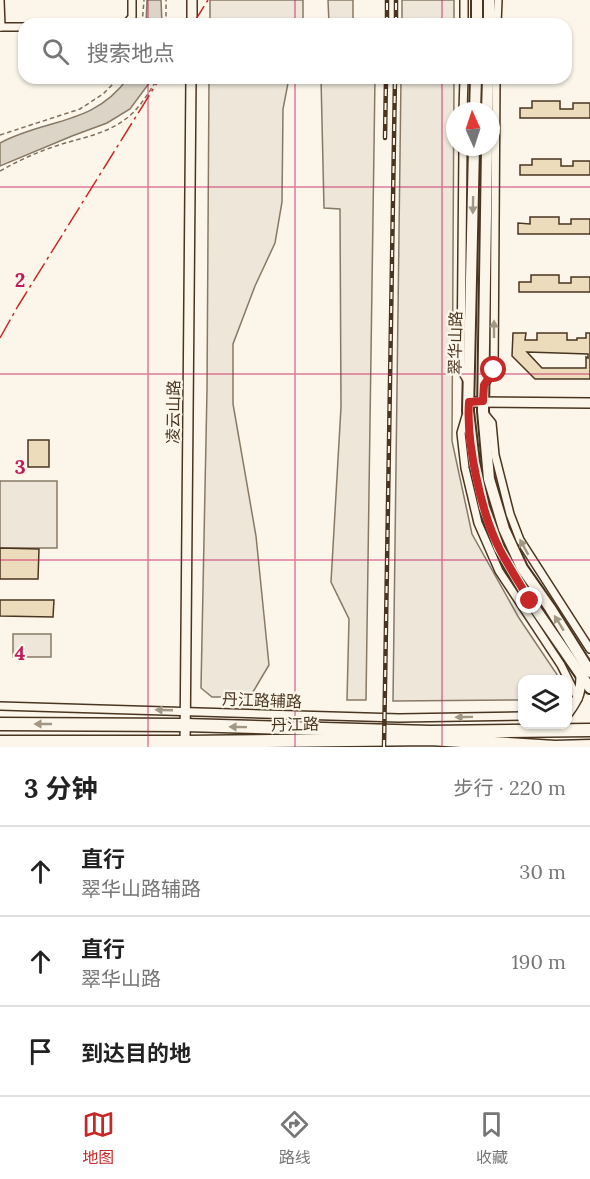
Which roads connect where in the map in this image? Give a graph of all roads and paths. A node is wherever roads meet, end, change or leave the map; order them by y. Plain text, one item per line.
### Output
1 (0, 0) edge
2 (132, 0) edge
3 (144, 0) edge
4 (166, 0) edge
5 (192, 0) edge
6 (464, 0) edge
7 (477, 0) edge
8 (489, 0) edge
9 (498, 0) edge
10 (131, 18) edge
11 (142, 18) edge
12 (166, 18) edge
13 (192, 18) edge
14 (464, 18) edge
15 (477, 18) edge
16 (489, 18) edge
17 (497, 18) edge
18 (1, 27) edge
19 (18, 27) edge
20 (113, 84) edge
21 (154, 84) edge
22 (191, 84) edge
23 (464, 84) edge
24 (476, 84) edge
25 (488, 84) edge
26 (496, 84) edge
27 (463, 102) edge
28 (475, 102) edge
29 (488, 102) edge
30 (0, 135) edge
31 (463, 156) edge
32 (474, 156) edge
33 (487, 156) edge
34 (0, 171) edge
35 (469, 385) junction
36 (484, 385) junction
37 (590, 403) edge
38 (469, 406) junction
39 (483, 406) junction
40 (590, 648) edge
41 (585, 673) edge
42 (590, 688) edge
43 (578, 699) junction
44 (0, 706) edge
45 (572, 707) edge
46 (186, 711) junction
47 (518, 716) edge
48 (0, 724) edge
49 (185, 725) junction
50 (540, 729) edge
51 (590, 730) edge
52 (532, 732) junction
53 (0, 742) edge
54 (185, 745) edge
55 (590, 746) edge
56 (555, 747) edge

1 - 18 street
2 - 10 street
3 - 11 path
4 - 12 path
5 - 13 street
6 - 14 street
7 - 15 main road
8 - 16 main road
9 - 17 street
18 - 19 street
20 - 30 path
21 - 34 path
22 - 46 street, 凌云山路
23 - 27 street
24 - 28 main road
25 - 29 main road
36 -> 26 street
31 - 35 street
32 -> 35 main road, 翠华山路
33 - 36 main road, 翠华山路
35 - 38 main road, 翠华山路
36 - 39 main road, 翠华山路
37 - 39 street
38 - 39 street
38 - 41 main road, 翠华山路
38 - 43 street
40 -> 39 street
41 -> 39 main road, 翠华山路
41 - 42 main road, 翠华山路
41 - 43 street
43 - 45 street
46 -> 44 street, 丹江路辅路
47 -> 46 street, 丹江路辅路
46 - 49 street, 凌云山路
49 -> 48 highway, 丹江路
52 -> 49 highway, 丹江路
49 - 54 street, 凌云山路
50 - 52 street
51 - 52 highway, 丹江路
53 - 54 highway, 丹江路
54 - 56 highway, 丹江路
55 - 56 highway, 丹江路

